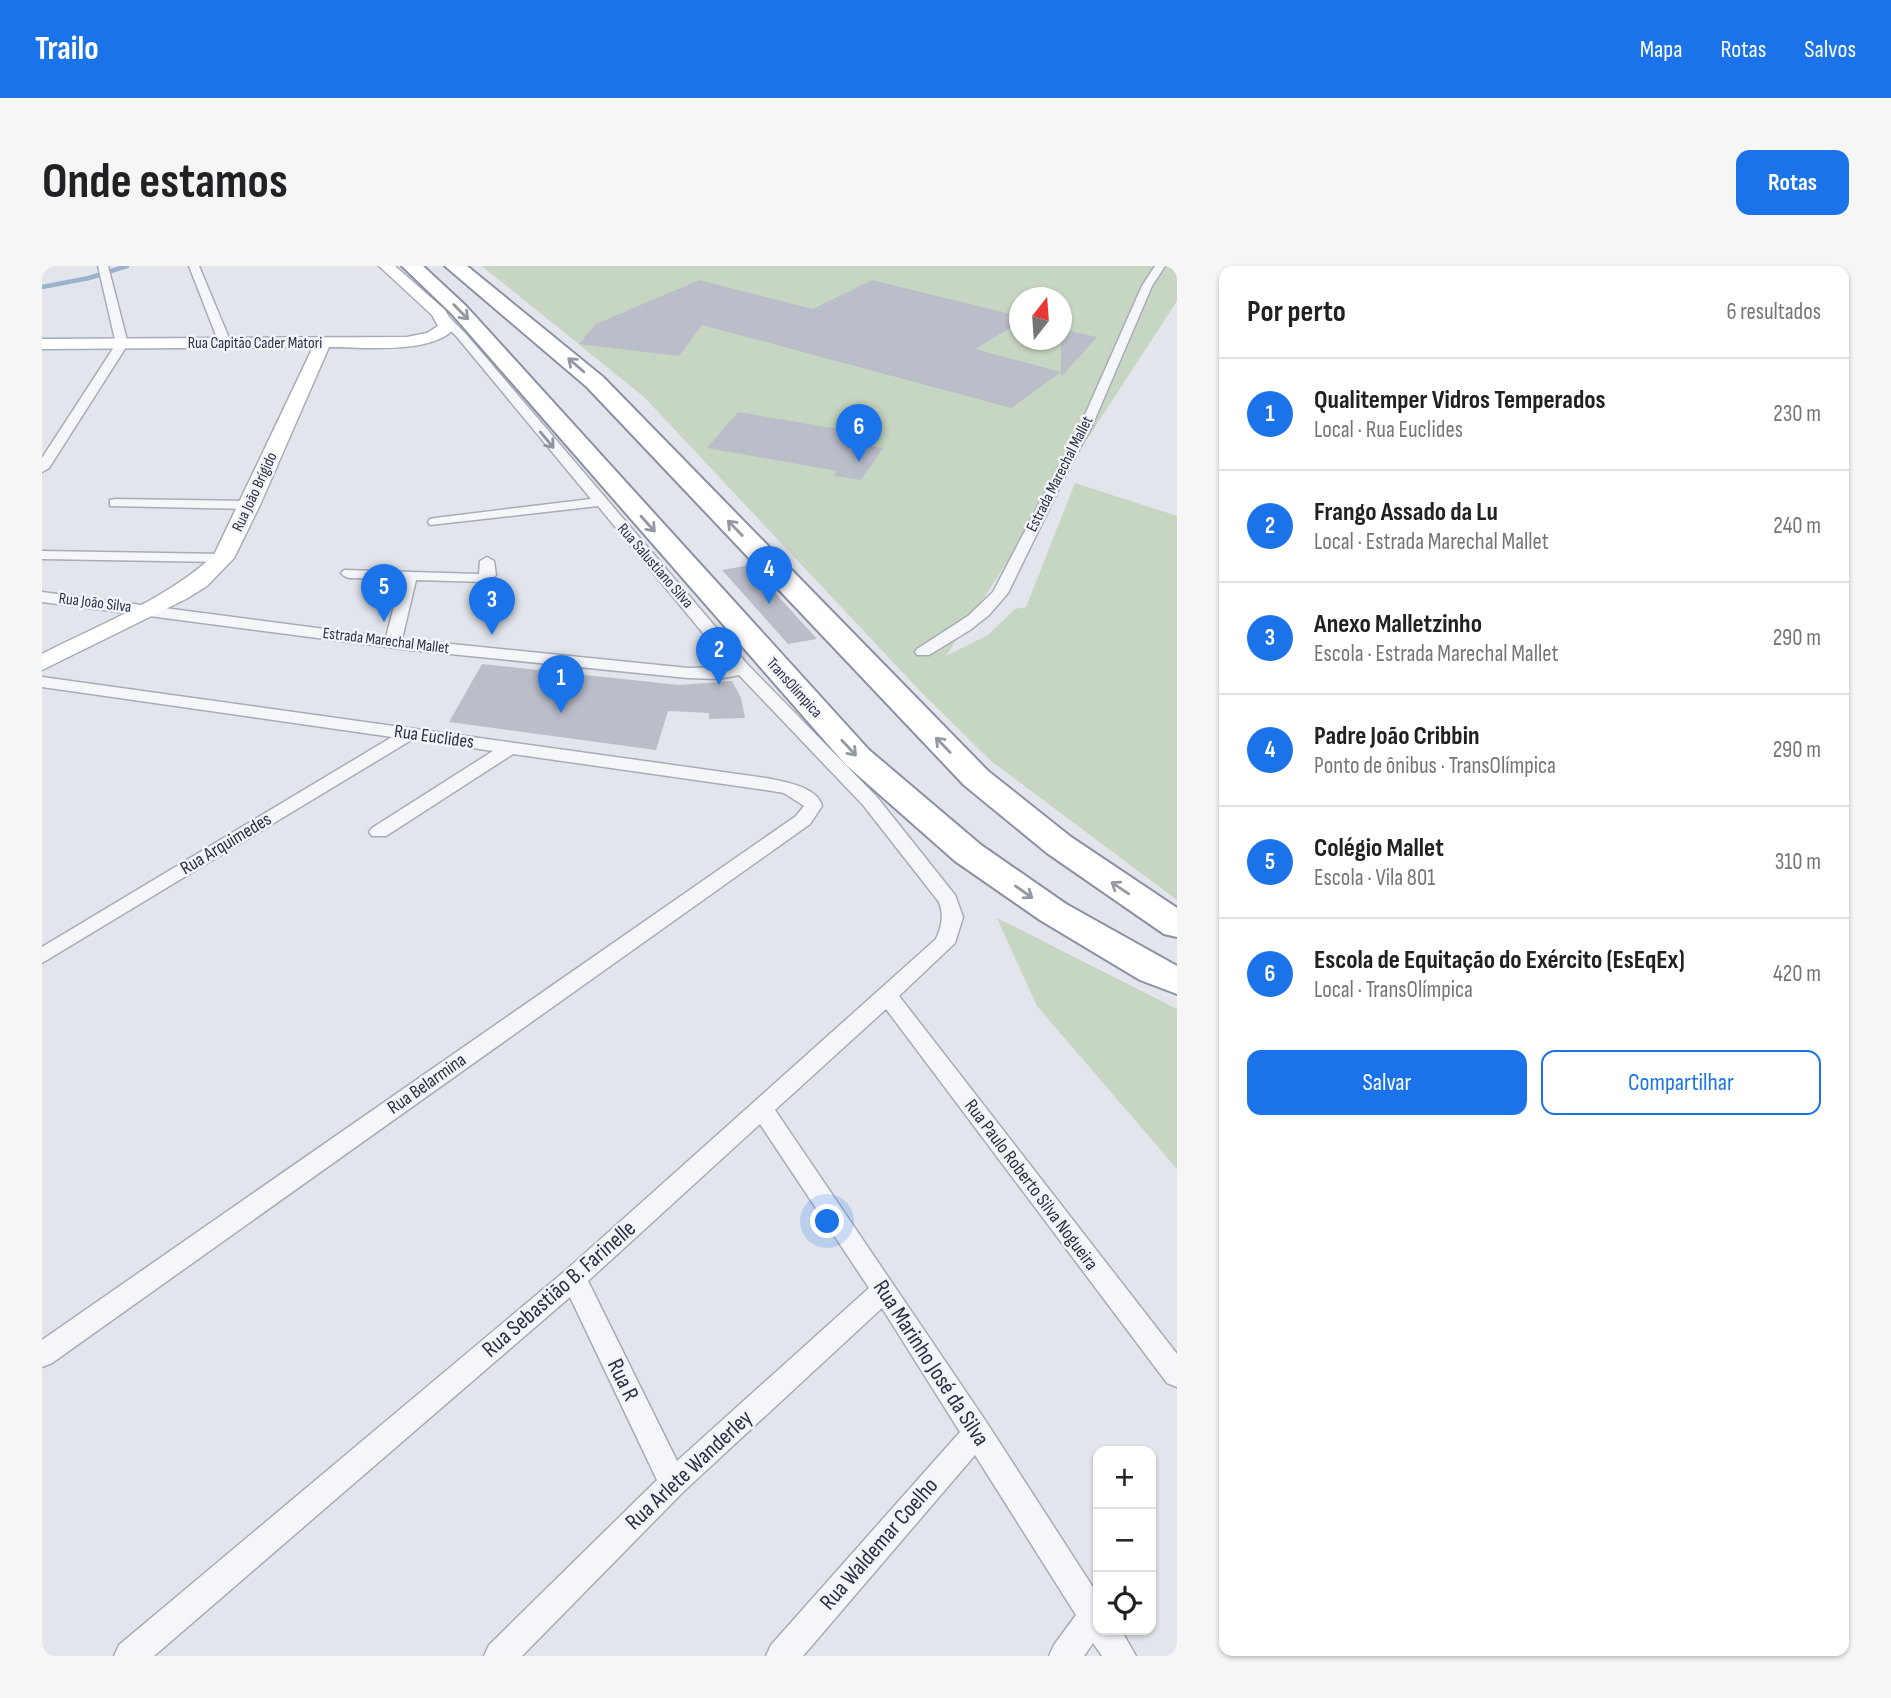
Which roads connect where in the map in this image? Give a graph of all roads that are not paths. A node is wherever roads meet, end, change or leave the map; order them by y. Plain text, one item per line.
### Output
1 (194, 266) edge
2 (386, 266) edge
3 (411, 266) edge
4 (455, 266) edge
5 (1160, 266) edge
6 (104, 270) edge
7 (439, 313) junction
8 (461, 335) joint
9 (225, 343) junction
10 (323, 343) junction
11 (42, 344) edge
12 (122, 344) junction
13 (42, 468) edge
14 (605, 492) junction
15 (115, 503) dead end
16 (250, 505) junction
17 (435, 522) dead end
18 (42, 555) edge
19 (223, 558) junction
20 (487, 561) dead end
21 (349, 573) dead end
22 (410, 575) junction
23 (42, 597) edge
24 (149, 610) junction
25 (393, 642) junction
26 (923, 652) dead end
27 (42, 663) edge
28 (742, 669) junction
29 (42, 682) edge
30 (411, 733) junction
31 (510, 748) junction
32 (811, 811) joint
33 (379, 832) dead end
34 (948, 900) joint
35 (1177, 925) edge
36 (42, 956) edge
37 (1177, 981) edge
38 (886, 994) junction
39 (761, 1107) junction
40 (573, 1278) junction
41 (884, 1290) junction
42 (42, 1355) edge
43 (1177, 1375) edge
44 (976, 1432) junction
45 (673, 1483) junction
46 (1093, 1613) edge
47 (1093, 1628) edge
48 (1107, 1635) edge
49 (130, 1656) edge
50 (500, 1656) edge
51 (782, 1656) edge
52 (1065, 1656) edge
53 (1120, 1656) edge

1 - 9 street
2 - 7 street
3 -> 14 highway, TransOlímpica
35 -> 4 highway
5 - 26 street, Estrada Marechal Mallet
6 - 12 street
7 - 8 street
7 - 10 street, Rua Capitão Cader Matori
8 -> 14 highway
9 - 10 street, Rua Capitão Cader Matori
9 - 12 street, Rua Capitão Cader Matori
10 - 16 street, Rua João Brígido
11 - 12 street, Rua Capitão Cader Matori
12 - 13 street
14 - 17 street
14 - 28 street, Rua Salustiano Silva
14 -> 37 highway, TransOlímpica
15 - 16 street
16 - 19 street, Rua João Brígido
18 - 19 street
19 - 24 street, Rua João Brígido
20 - 22 street
21 - 22 street
22 - 25 street
23 - 24 street, Rua João Silva
24 - 25 street, Estrada Marechal Mallet
24 - 27 street
25 - 28 street, Estrada Marechal Mallet
28 - 34 street, Rua Salustiano Silva
29 - 30 street, Rua Euclides
30 - 31 street, Rua Euclides
30 - 36 street, Rua Arquimedes
31 - 32 street, Rua Euclides
31 - 33 street
32 - 42 street, Rua Belarmina
34 - 38 street, Rua Sebastião B. Farinelle
38 - 39 street, Rua Sebastião B. Farinelle
38 - 43 street, Rua Paulo Roberto Silva Nogueira
39 - 40 street, Rua Sebastião B. Farinelle
39 - 41 street, Rua Marinho José da Silva
40 - 45 street, Rua R
40 - 49 street, Rua Sebastião B. Farinelle
41 - 44 street, Rua Marinho José da Silva
41 - 45 street, Rua Arlete Wanderley
44 - 46 street, Rua Marinho José da Silva
44 - 51 street, Rua Waldemar Coelho
45 - 50 street, Rua Arlete Wanderley
47 - 52 street
48 - 53 street, Rua Marinho José da Silva

